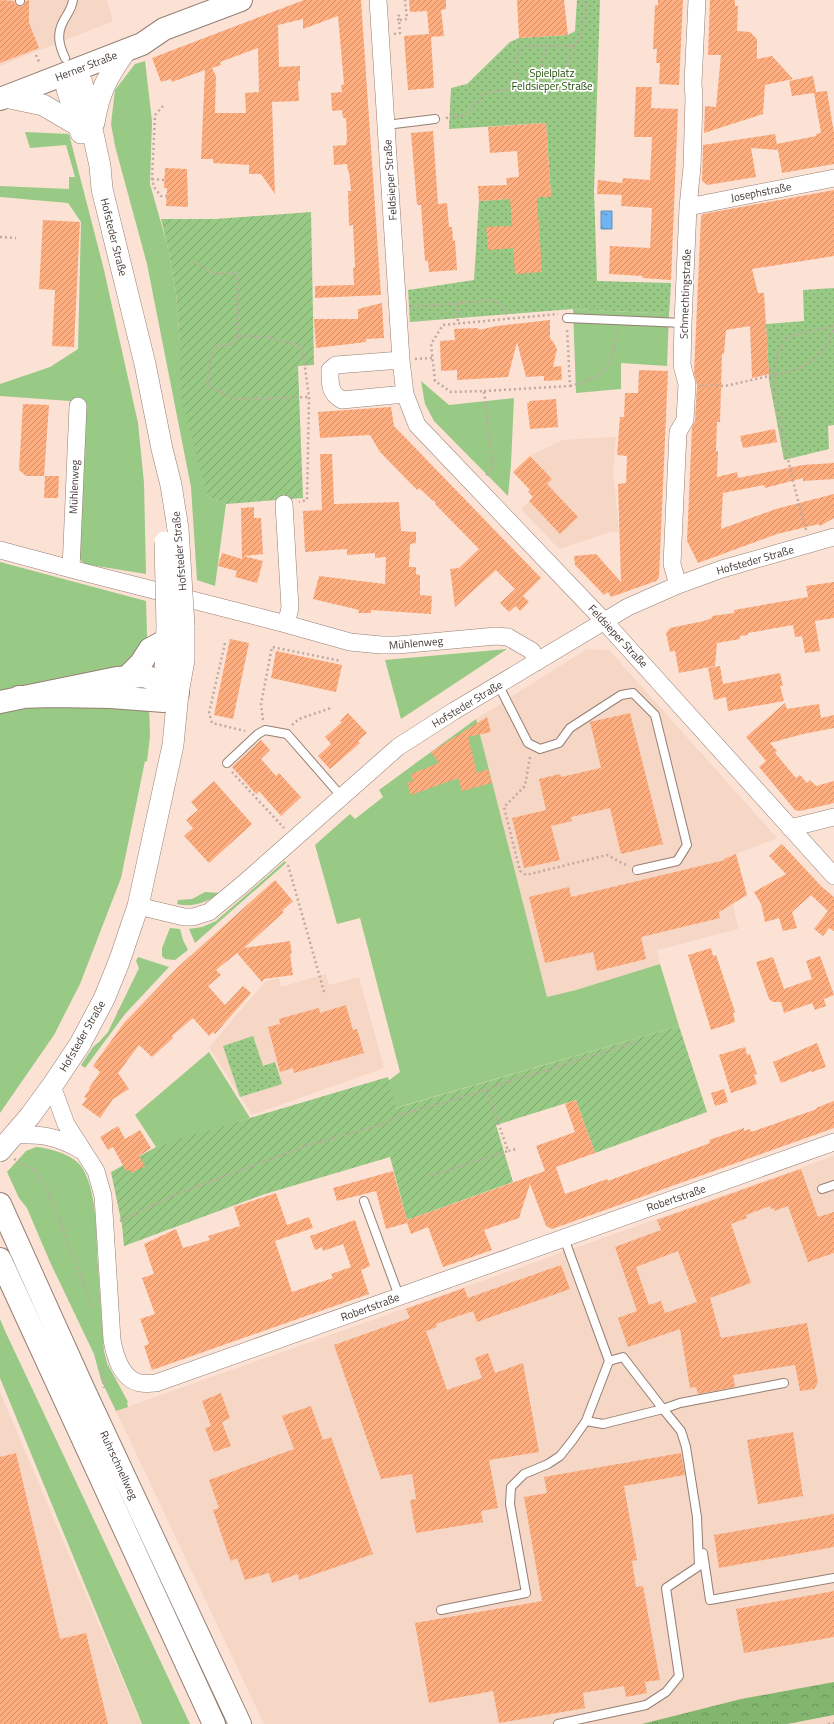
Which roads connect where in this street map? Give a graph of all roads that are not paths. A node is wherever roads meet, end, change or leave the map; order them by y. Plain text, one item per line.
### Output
1 (74, 0) edge
2 (241, 0) edge
3 (378, 0) edge
4 (697, 0) edge
5 (210, 5) edge
6 (164, 29) junction
7 (126, 50) junction
8 (68, 67) junction
9 (2, 93) edge
10 (436, 119) road end
11 (386, 125) junction
12 (86, 128) junction
13 (834, 178) edge
14 (688, 207) junction
15 (567, 318) road end
16 (683, 323) junction
17 (402, 360) junction
18 (405, 394) junction
19 (78, 406) dead end
20 (284, 504) road end
21 (834, 537) edge
22 (0, 550) edge
23 (71, 569) junction
24 (678, 585) junction
25 (604, 621) junction
26 (286, 624) junction
27 (173, 631) junction
28 (538, 662) junction
29 (127, 677) junction
30 (498, 684) junction
31 (169, 693) junction
32 (9, 700) edge
33 (227, 763) road end
34 (342, 797) junction
35 (834, 818) edge
36 (790, 828) junction
37 (637, 870) road end
38 (834, 876) edge
39 (138, 906) junction
40 (52, 1086) junction
41 (834, 1142) edge
42 (8, 1148) edge
43 (83, 1151) junction
44 (834, 1185) edge
45 (822, 1189) dead end
46 (364, 1201) dead end
47 (0, 1204) edge
48 (564, 1238) junction
49 (0, 1259) edge
50 (399, 1296) junction
51 (610, 1361) junction
52 (784, 1383) dead end
53 (663, 1408) junction
54 (586, 1421) junction
55 (697, 1517) junction
56 (834, 1578) edge
57 (441, 1610) dead end
58 (214, 1724) edge
59 (240, 1724) edge
60 (558, 1724) edge

1 - 8 lane
2 - 5 main road, Herner Straße
3 - 11 street, Feldsieper Straße
4 - 14 street, Schmechtingstraße
5 - 6 main road, Herner Straße
6 - 7 main road, Herner Straße
6 - 8 main road, Herner Straße
7 - 8 main road, Herner Straße
7 - 12 street, Hofsteder Straße
8 - 9 main road, Herner Straße
8 - 12 street, Hofsteder Straße
9 - 12 street, Herner Straße
10 - 11 lane
11 - 17 street, Feldsieper Straße
12 - 27 street, Hofsteder Straße, bridge
13 - 14 street, Josephstraße
14 - 16 street, Schmechtingstraße
15 - 16 lane
16 - 24 street, Schmechtingstraße
17 - 18 street, Feldsieper Straße
17 - 18 street
18 - 25 street, Feldsieper Straße
19 - 23 street, Mühlenweg
20 - 26 street
21 - 24 street, Hofsteder Straße
22 - 23 street, Mühlenweg
23 - 26 street, Mühlenweg
24 - 25 street, Hofsteder Straße
25 - 28 street, Hofsteder Straße
25 - 36 street, Feldsieper Straße
26 - 28 street, Mühlenweg
27 - 29 main road
27 - 31 street, Hofsteder Straße
28 - 30 street, Hofsteder Straße
29 - 31 main road
29 - 32 main road
30 - 34 street, Hofsteder Straße
30 - 37 lane
31 - 32 main road
31 - 39 street, Hofsteder Straße
33 - 34 lane
34 - 39 street, Hofsteder Straße
35 - 36 street
36 - 38 street, Feldsieper Straße
39 - 40 street, Hofsteder Straße
40 - 42 street, Hofsteder Straße
40 - 43 street, Robertstraße
41 - 48 street, Robertstraße
42 - 43 street
43 - 50 street, Robertstraße
44 - 45 lane
46 - 50 lane
47 - 59 main road, Ruhrschnellweg
48 - 50 street, Robertstraße
48 - 51 lane
49 - 58 main road, Ruhrschnellweg
51 - 53 lane
51 - 54 lane
52 - 53 lane
53 - 54 lane
53 - 55 lane
54 - 57 lane
55 - 56 lane
55 - 60 lane

